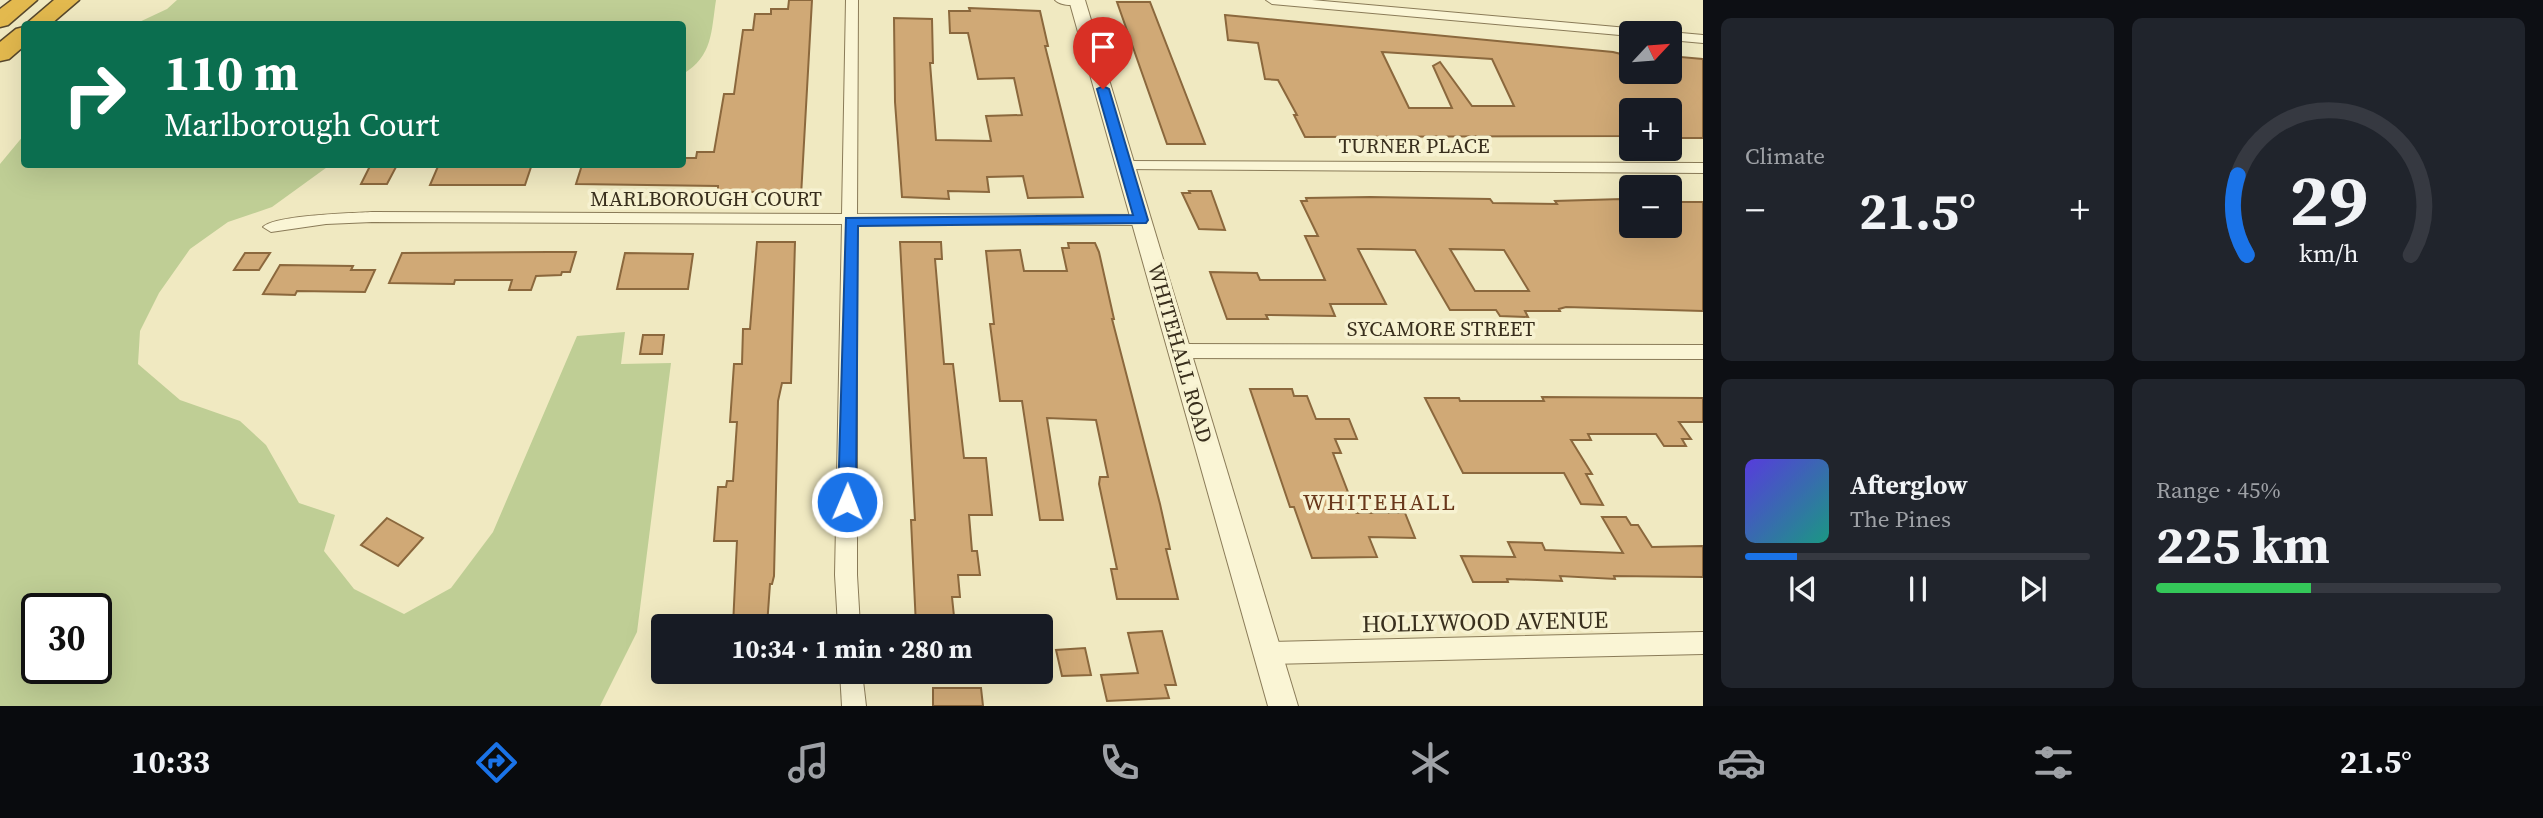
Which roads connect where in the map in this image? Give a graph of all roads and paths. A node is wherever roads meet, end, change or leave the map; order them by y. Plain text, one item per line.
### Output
1 (26, 0) edge
2 (68, 0) edge
3 (852, 0) edge
4 (1072, 0) edge
5 (1272, 0) edge
6 (0, 20) edge
7 (41, 21) edge
8 (1619, 31) edge
9 (21, 36) edge
10 (1682, 37) edge
11 (1703, 39) edge
12 (0, 54) edge
13 (1126, 166) junction
14 (1703, 168) edge
15 (1141, 220) junction
16 (851, 221) junction
17 (271, 227) dead end
18 (1180, 351) junction
19 (1703, 352) edge
20 (848, 614) edge
21 (1703, 643) edge
22 (1268, 653) junction
23 (852, 684) edge
24 (854, 706) edge
25 (1283, 706) edge

1 - 6 highway
2 - 7 highway
3 - 16 street
4 - 13 street, WHITEHALL ROAD
5 - 8 street
9 - 12 highway
10 - 11 street
13 - 14 street, TURNER PLACE
13 - 15 street, WHITEHALL ROAD
15 - 16 street, MARLBOROUGH COURT
15 - 18 street, WHITEHALL ROAD
16 - 17 street, MARLBOROUGH COURT
16 - 20 street
18 - 19 street, SYCAMORE STREET
18 - 22 street, WHITEHALL ROAD
21 - 22 street, HOLLYWOOD AVENUE
22 - 25 street, WHITEHALL ROAD
23 - 24 street

